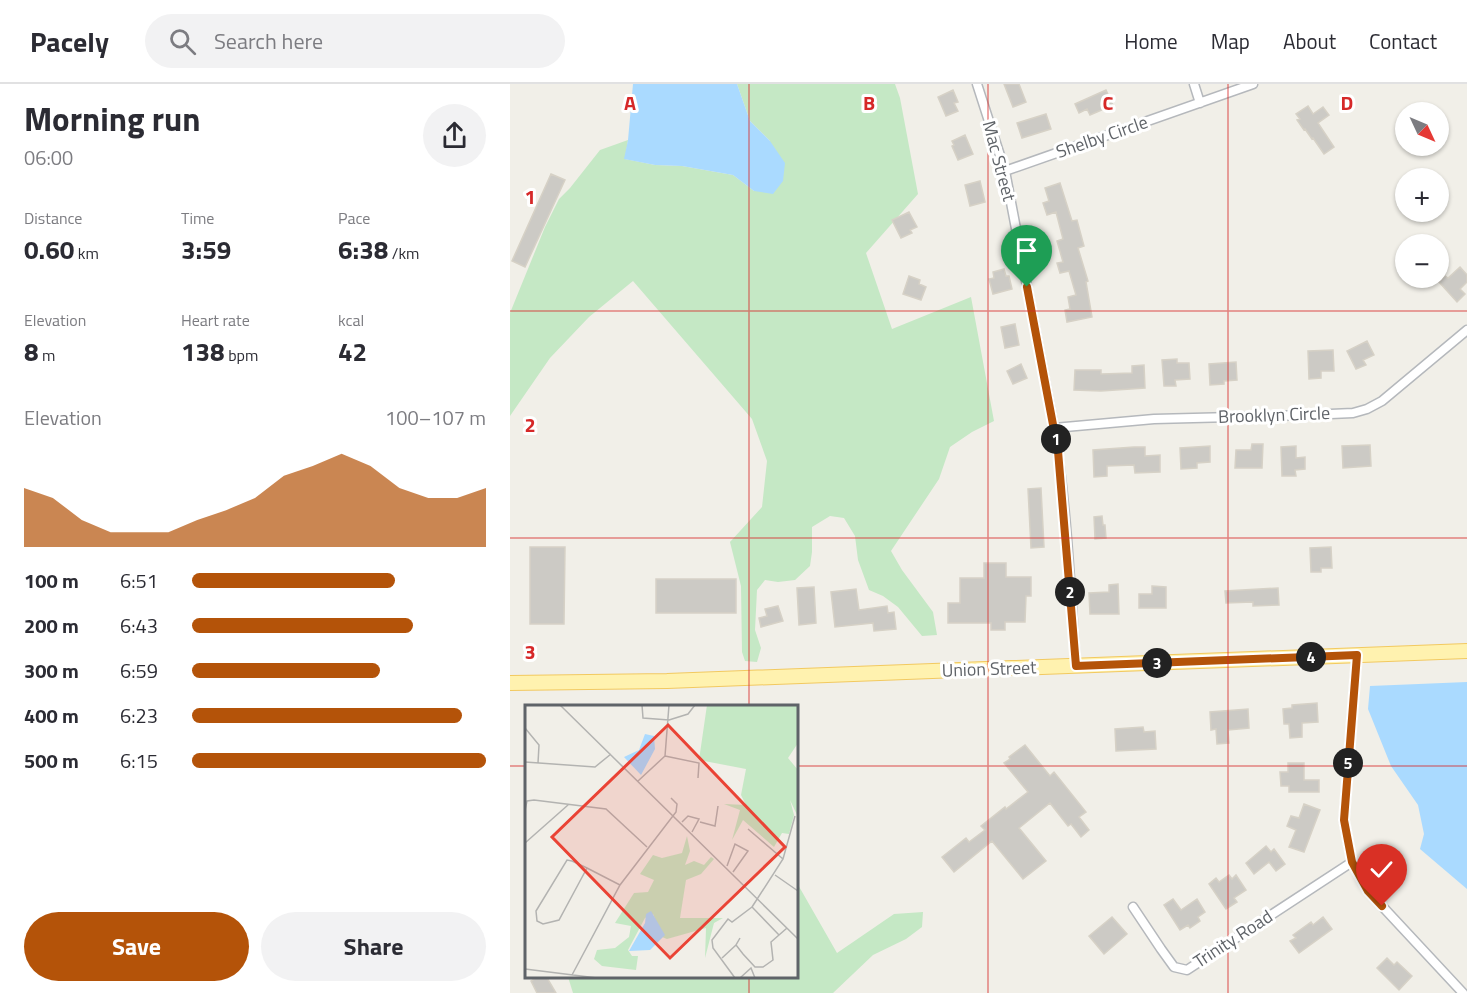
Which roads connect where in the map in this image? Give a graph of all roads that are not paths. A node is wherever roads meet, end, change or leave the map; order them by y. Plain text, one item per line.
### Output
1 (977, 84) edge
2 (1194, 84) edge
3 (1253, 84) edge
4 (1200, 103) junction
5 (1005, 171) junction
6 (1467, 330) edge
7 (1054, 428) junction
8 (1467, 651) edge
9 (1357, 655) junction
10 (1076, 666) junction
11 (510, 683) edge
12 (1352, 862) junction
13 (1133, 907) dead end
14 (1463, 993) edge

1 - 5 street, Mac Street
2 - 4 street
3 - 4 street, Shelby Circle
4 - 5 street, Shelby Circle
5 - 7 street, Mac Street
6 - 7 street, Brooklyn Circle
7 - 10 street, Mac Street
8 - 9 main road, Union Street
9 - 10 main road, Union Street
9 - 12 street
10 - 11 main road, Union Street
12 - 13 street, Trinity Road
12 - 14 street

